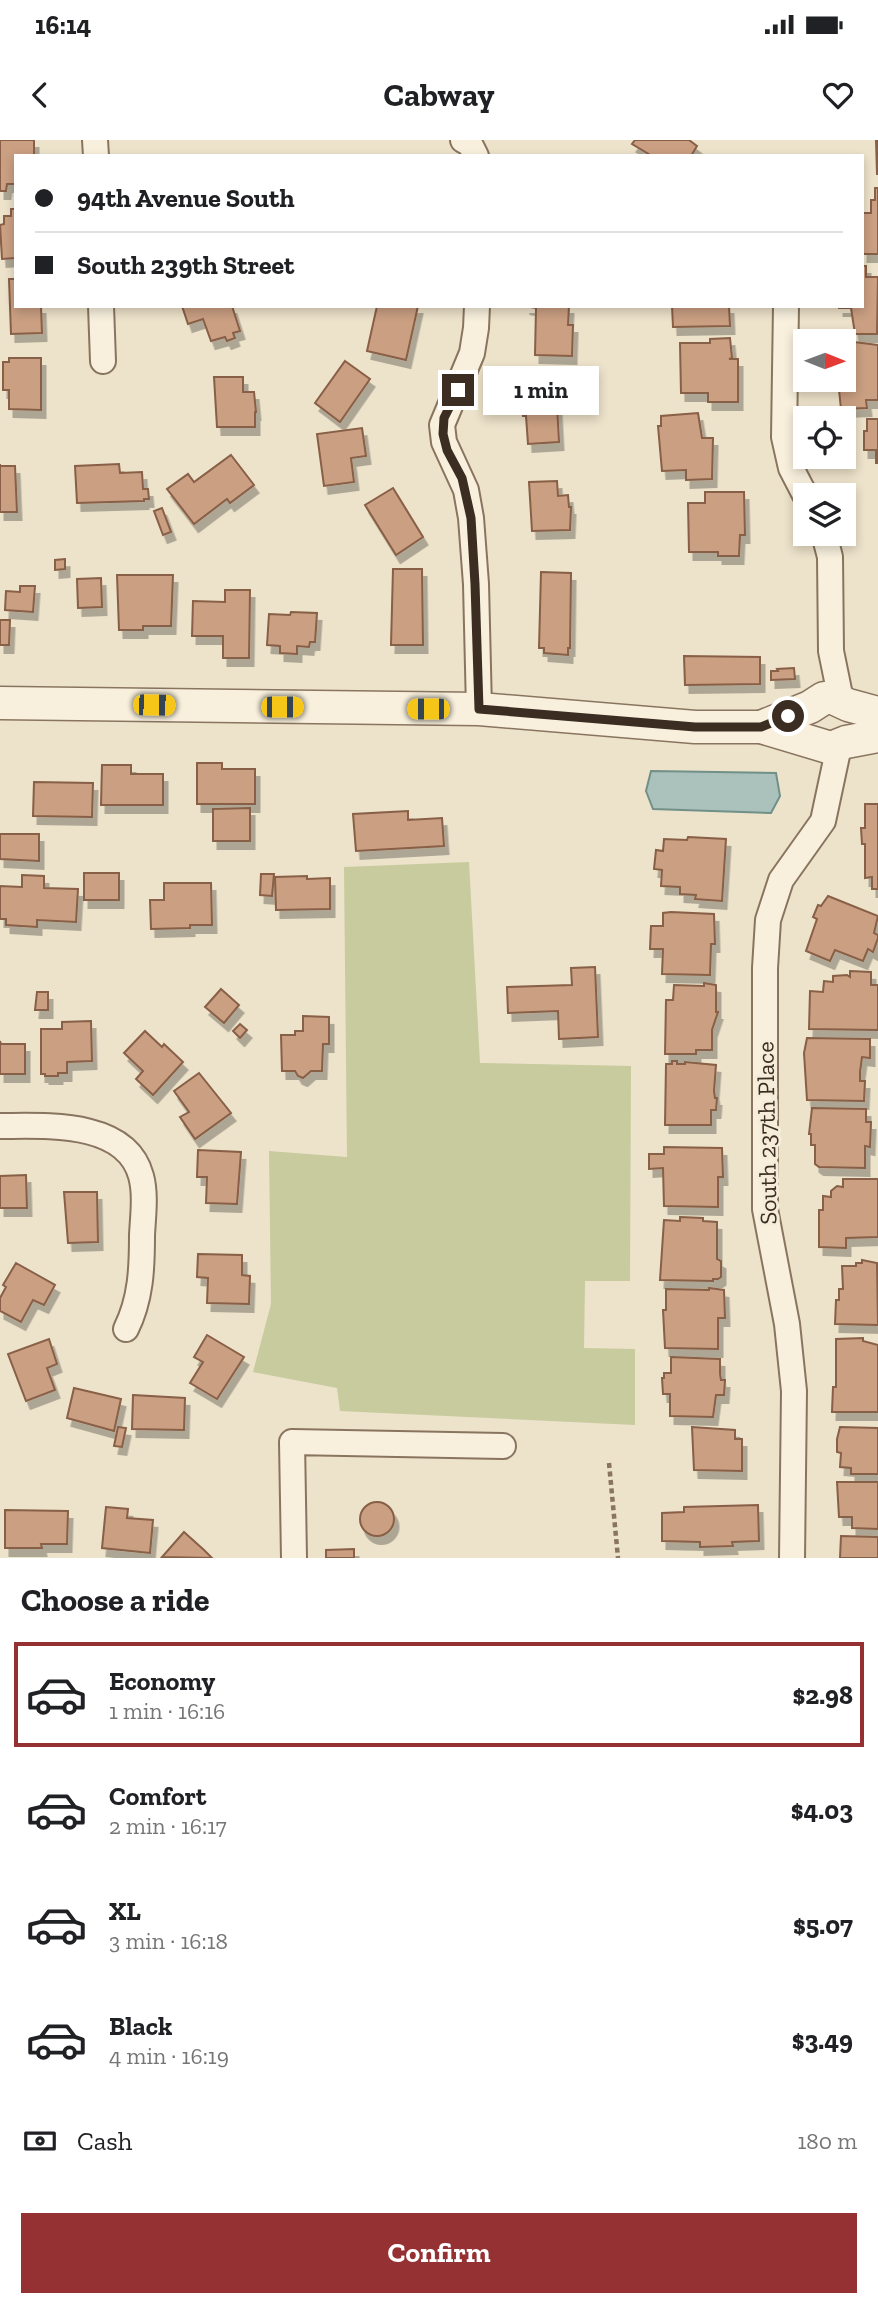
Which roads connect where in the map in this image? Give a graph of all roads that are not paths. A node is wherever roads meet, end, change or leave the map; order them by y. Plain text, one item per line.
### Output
1 (463, 140) edge
2 (475, 154) edge
3 (101, 308) edge
4 (477, 308) edge
5 (786, 308) edge
6 (103, 361) dead end
7 (799, 483) edge
8 (827, 546) edge
9 (0, 703) edge
10 (839, 705) edge
11 (479, 709) junction
12 (761, 727) junction
13 (878, 736) edge
14 (831, 744) junction
15 (0, 1126) edge
16 (126, 1329) dead end
17 (503, 1446) dead end
18 (294, 1558) edge
19 (792, 1558) edge

1 - 2 street
3 - 6 street
4 - 11 street
5 - 7 street
8 - 10 street
9 - 11 street
10 - 12 street
10 - 14 street
10 - 14 street
11 - 12 street
12 - 14 street
13 - 14 street
14 - 19 street, South 237th Place
15 - 16 street
17 - 18 street

